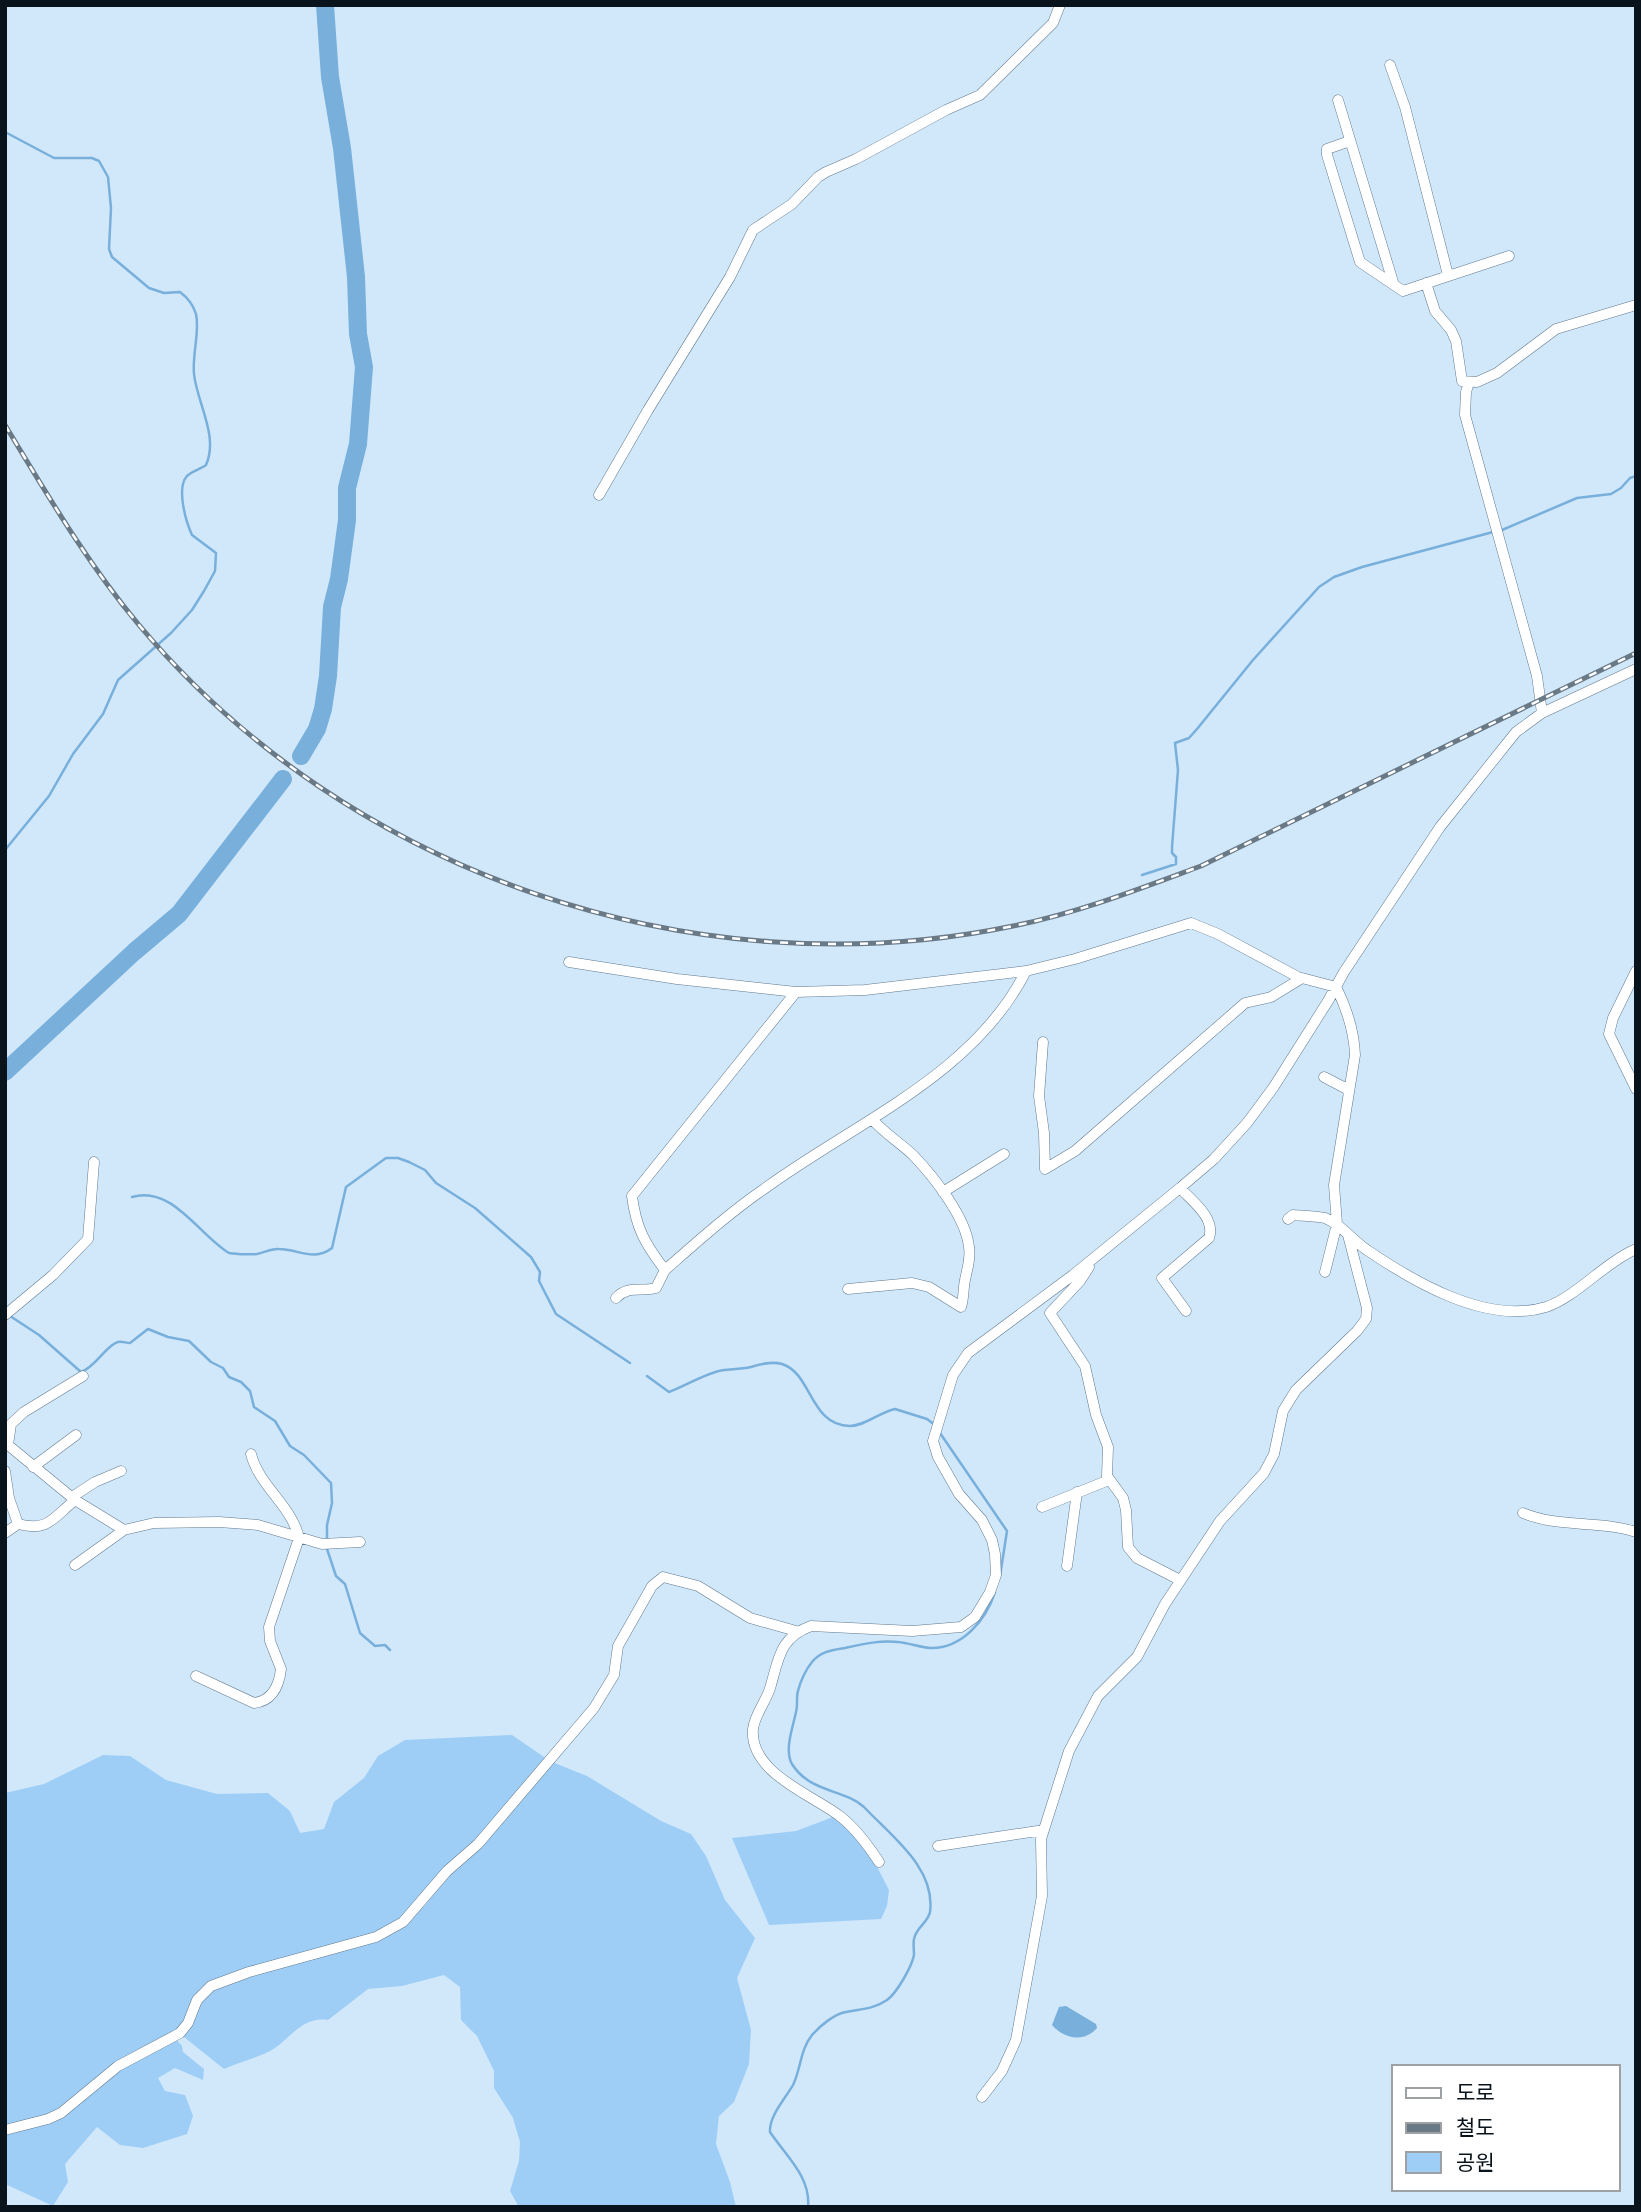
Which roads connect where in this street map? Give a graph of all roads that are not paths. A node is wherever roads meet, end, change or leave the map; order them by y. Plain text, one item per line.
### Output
1 (1060, 5) edge
2 (1390, 65) dead end
3 (1338, 100) dead end
4 (1350, 141) junction
5 (1509, 256) dead end
6 (1448, 275) junction
7 (1393, 282) junction
8 (1426, 283) junction
9 (1636, 305) edge
10 (1469, 382) junction
11 (599, 495) dead end
12 (1636, 669) edge
13 (1542, 713) junction
14 (569, 962) dead end
15 (1026, 971) junction
16 (1636, 971) edge
17 (1302, 978) junction
18 (1336, 987) junction
19 (796, 992) junction
20 (1043, 1042) dead end
21 (1324, 1077) dead end
22 (1636, 1089) edge
23 (1349, 1090) junction
24 (872, 1119) junction
25 (1004, 1154) dead end
26 (94, 1162) dead end
27 (1180, 1188) junction
28 (943, 1192) junction
29 (1288, 1219) dead end
30 (1337, 1224) junction
31 (1348, 1235) junction
32 (1636, 1250) edge
33 (1094, 1258) junction
34 (665, 1270) junction
35 (1325, 1272) dead end
36 (848, 1289) dead end
37 (616, 1298) dead end
38 (1186, 1311) dead end
39 (6, 1314) edge
40 (83, 1376) dead end
41 (76, 1435) dead end
42 (7, 1445) edge
43 (251, 1454) dead end
44 (33, 1467) junction
45 (5, 1471) edge
46 (121, 1471) dead end
47 (1109, 1480) junction
48 (1077, 1492) junction
49 (74, 1498) junction
50 (1042, 1507) dead end
51 (1523, 1513) dead end
52 (18, 1524) junction
53 (124, 1530) junction
54 (1636, 1532) edge
55 (5, 1533) edge
56 (299, 1538) junction
57 (360, 1542) dead end
58 (75, 1565) dead end
59 (1067, 1566) dead end
60 (1180, 1580) junction
61 (796, 1631) junction
62 (196, 1676) dead end
63 (1044, 1829) junction
64 (938, 1846) dead end
65 (879, 1862) dead end
66 (982, 2097) dead end
67 (5, 2130) edge

1 - 11 street
2 - 6 street
3 - 4 street
4 - 7 street
4 - 7 street
5 - 6 street
6 - 8 street
7 - 8 street
8 - 10 street
9 - 10 street
10 - 13 street
12 - 13 street
13 - 18 street
14 - 19 street
15 - 17 street
15 - 19 street
15 - 24 street
16 - 22 street
17 - 18 street
17 - 20 street
18 - 23 street
18 - 27 street
19 - 34 street
21 - 23 street
23 - 30 street
24 - 28 street
24 - 34 street
25 - 28 street
26 - 39 street
27 - 33 street
27 - 38 street
28 - 36 street
29 - 30 street
30 - 31 street
30 - 35 street
31 - 32 street
31 - 60 street
33 - 47 street
33 - 61 street
34 - 37 street
40 - 42 street
41 - 44 street
42 - 44 street
43 - 56 street
44 - 49 street
45 - 52 street
46 - 49 street
47 - 48 street
47 - 60 street
48 - 50 street
48 - 59 street
49 - 52 street
49 - 53 street
51 - 54 street
52 - 55 street
53 - 56 street
53 - 58 street
56 - 57 street
56 - 62 street
60 - 63 street
61 - 65 street
61 - 67 street
63 - 64 street
63 - 66 street

